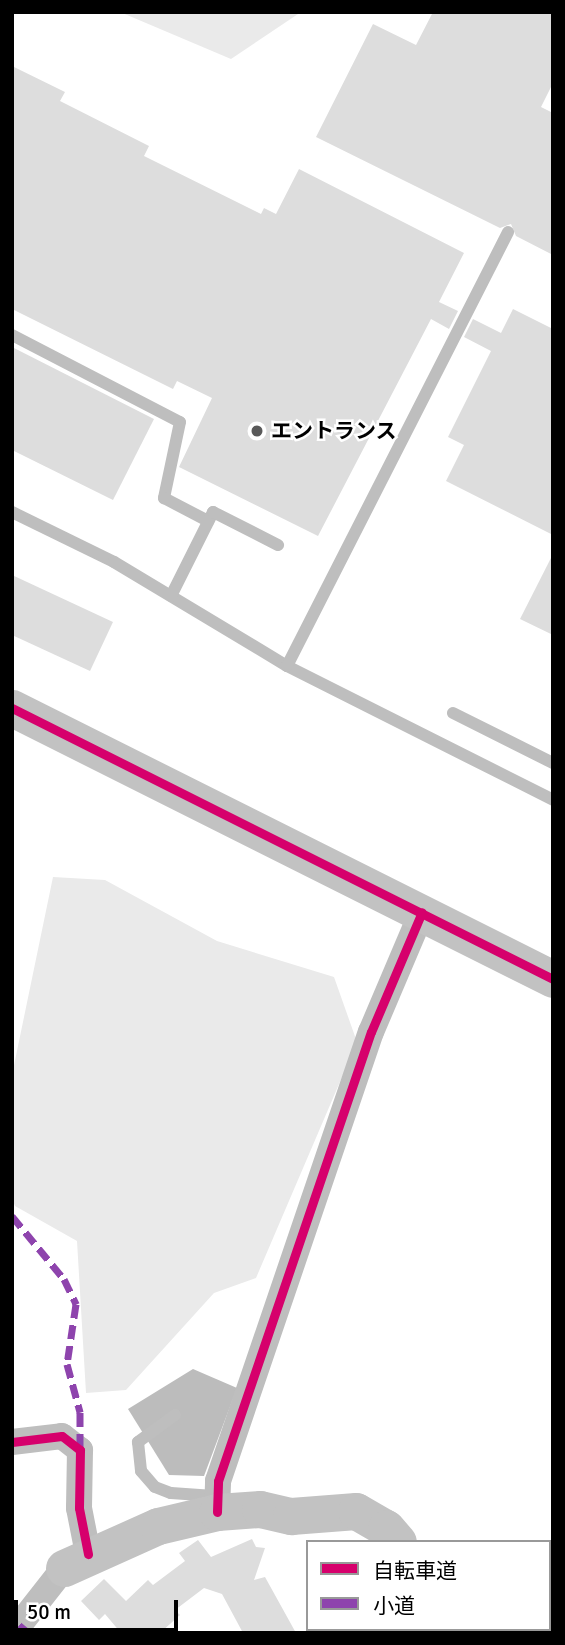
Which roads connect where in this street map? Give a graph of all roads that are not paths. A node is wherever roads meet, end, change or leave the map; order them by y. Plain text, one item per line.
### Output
1 (508, 232) dead end
2 (12, 335) edge
3 (12, 512) edge
4 (208, 521) junction
5 (278, 545) dead end
6 (171, 596) junction
7 (287, 666) junction
8 (12, 709) edge
9 (453, 713) dead end
10 (553, 763) edge
11 (553, 800) edge
12 (422, 912) junction
13 (553, 979) edge
14 (175, 1415) dead end
15 (12, 1442) edge
16 (216, 1504) junction
17 (396, 1540) edge
18 (76, 1561) junction
19 (14, 1627) edge

1 - 7 lane
2 - 4 lane
3 - 6 lane
4 - 5 lane
4 - 6 lane
6 - 7 lane
7 - 11 lane
8 - 12 street
9 - 10 lane
12 - 13 street
12 - 16 street
14 - 16 lane
15 - 18 street
16 - 17 street
16 - 18 street
18 - 19 street

